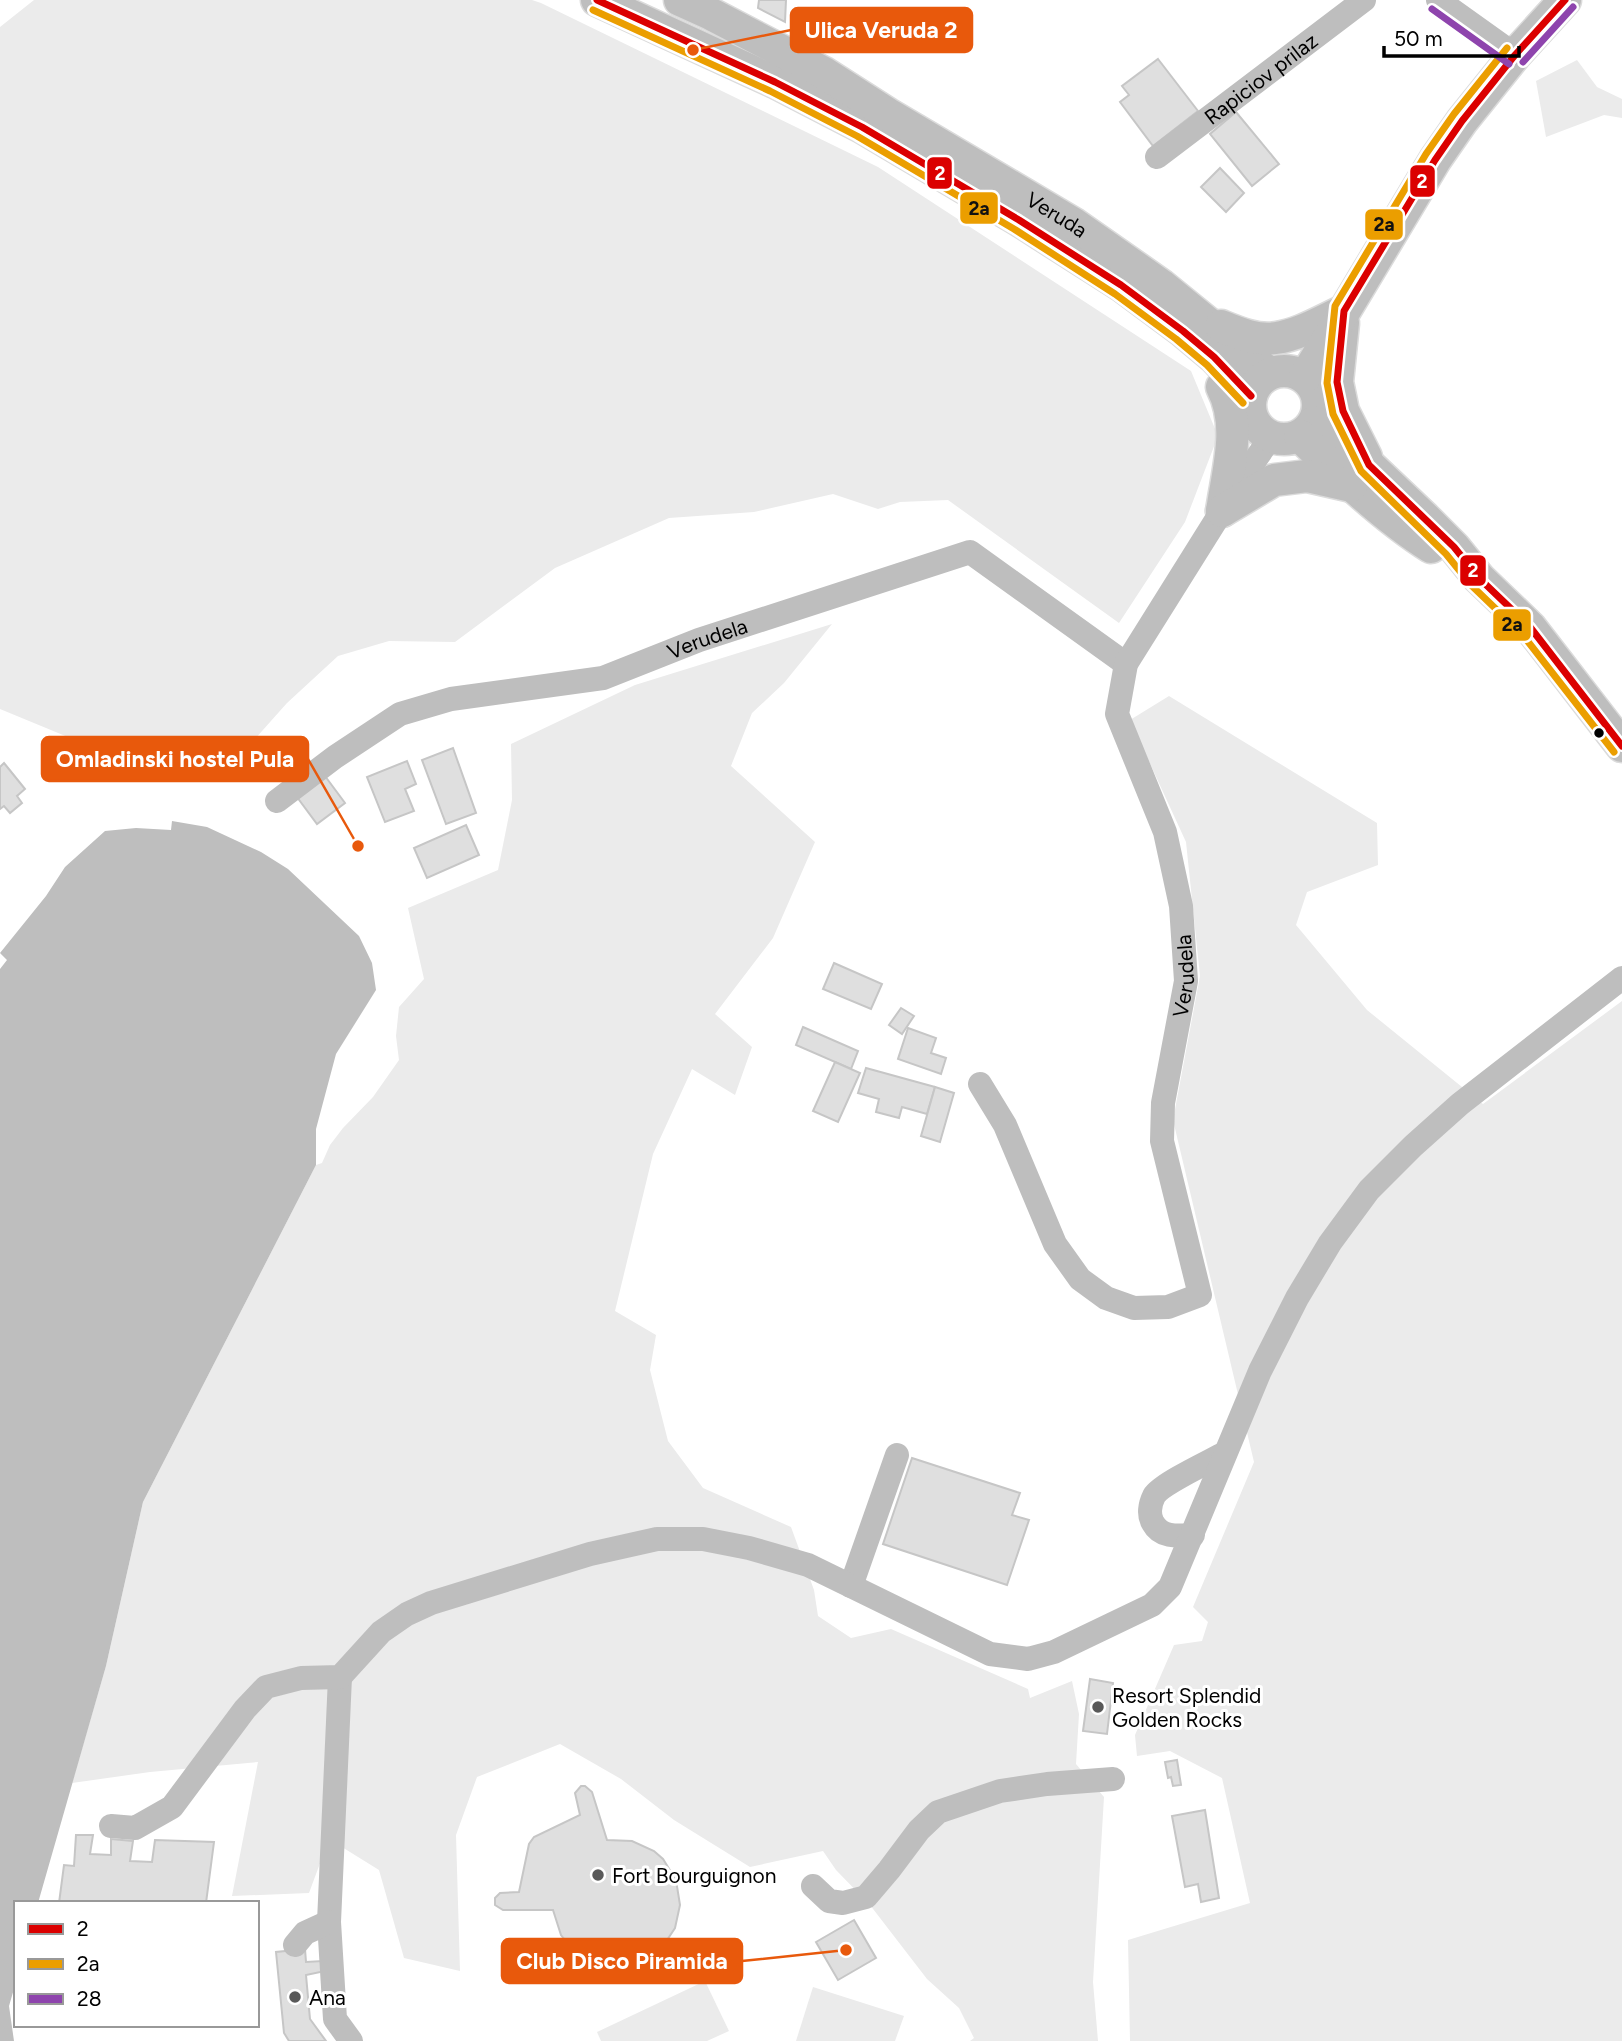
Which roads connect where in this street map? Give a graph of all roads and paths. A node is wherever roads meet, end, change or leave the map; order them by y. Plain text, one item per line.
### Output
1 (597, 0) edge
2 (680, 0) edge
3 (1364, 0) edge
4 (1438, 0) edge
5 (1565, 0) edge
6 (1515, 55) junction
7 (1157, 157) dead end
8 (1344, 311) junction
9 (1195, 326) junction
10 (1305, 377) junction
11 (1260, 385) junction
12 (1295, 431) junction
13 (1364, 477) junction
14 (1222, 511) junction
15 (1126, 664) junction
16 (1622, 746) edge
17 (277, 801) dead end
18 (1622, 978) edge
19 (980, 1084) dead end
20 (1225, 1453) junction
21 (897, 1455) dead end
22 (1192, 1535) junction
23 (851, 1586) junction
24 (340, 1677) junction
25 (1113, 1779) dead end
26 (111, 1826) dead end
27 (813, 1886) dead end
28 (329, 1922) junction
29 (295, 1945) dead end
30 (351, 2041) edge

1 - 9 main road, Veruda
2 - 9 main road, Veruda
3 - 7 street, Rapiciov prilaz
4 - 6 street
5 - 6 main road
6 - 8 main road
8 - 9 main road
8 - 10 main road
8 - 13 main road
9 - 11 main road, Veruda
9 - 14 main road
10 - 11 main road
10 - 12 main road
11 - 12 main road
12 - 13 main road
12 - 14 street, Verudela
13 - 14 main road
13 - 16 main road
14 - 15 street, Verudela
15 - 17 street, Verudela
15 - 19 street, Verudela
18 - 20 street
20 - 22 street
20 - 22 street
21 - 23 street
22 - 23 street
23 - 24 street
24 - 26 street
24 - 28 street
25 - 27 street
28 - 29 street
28 - 30 street

